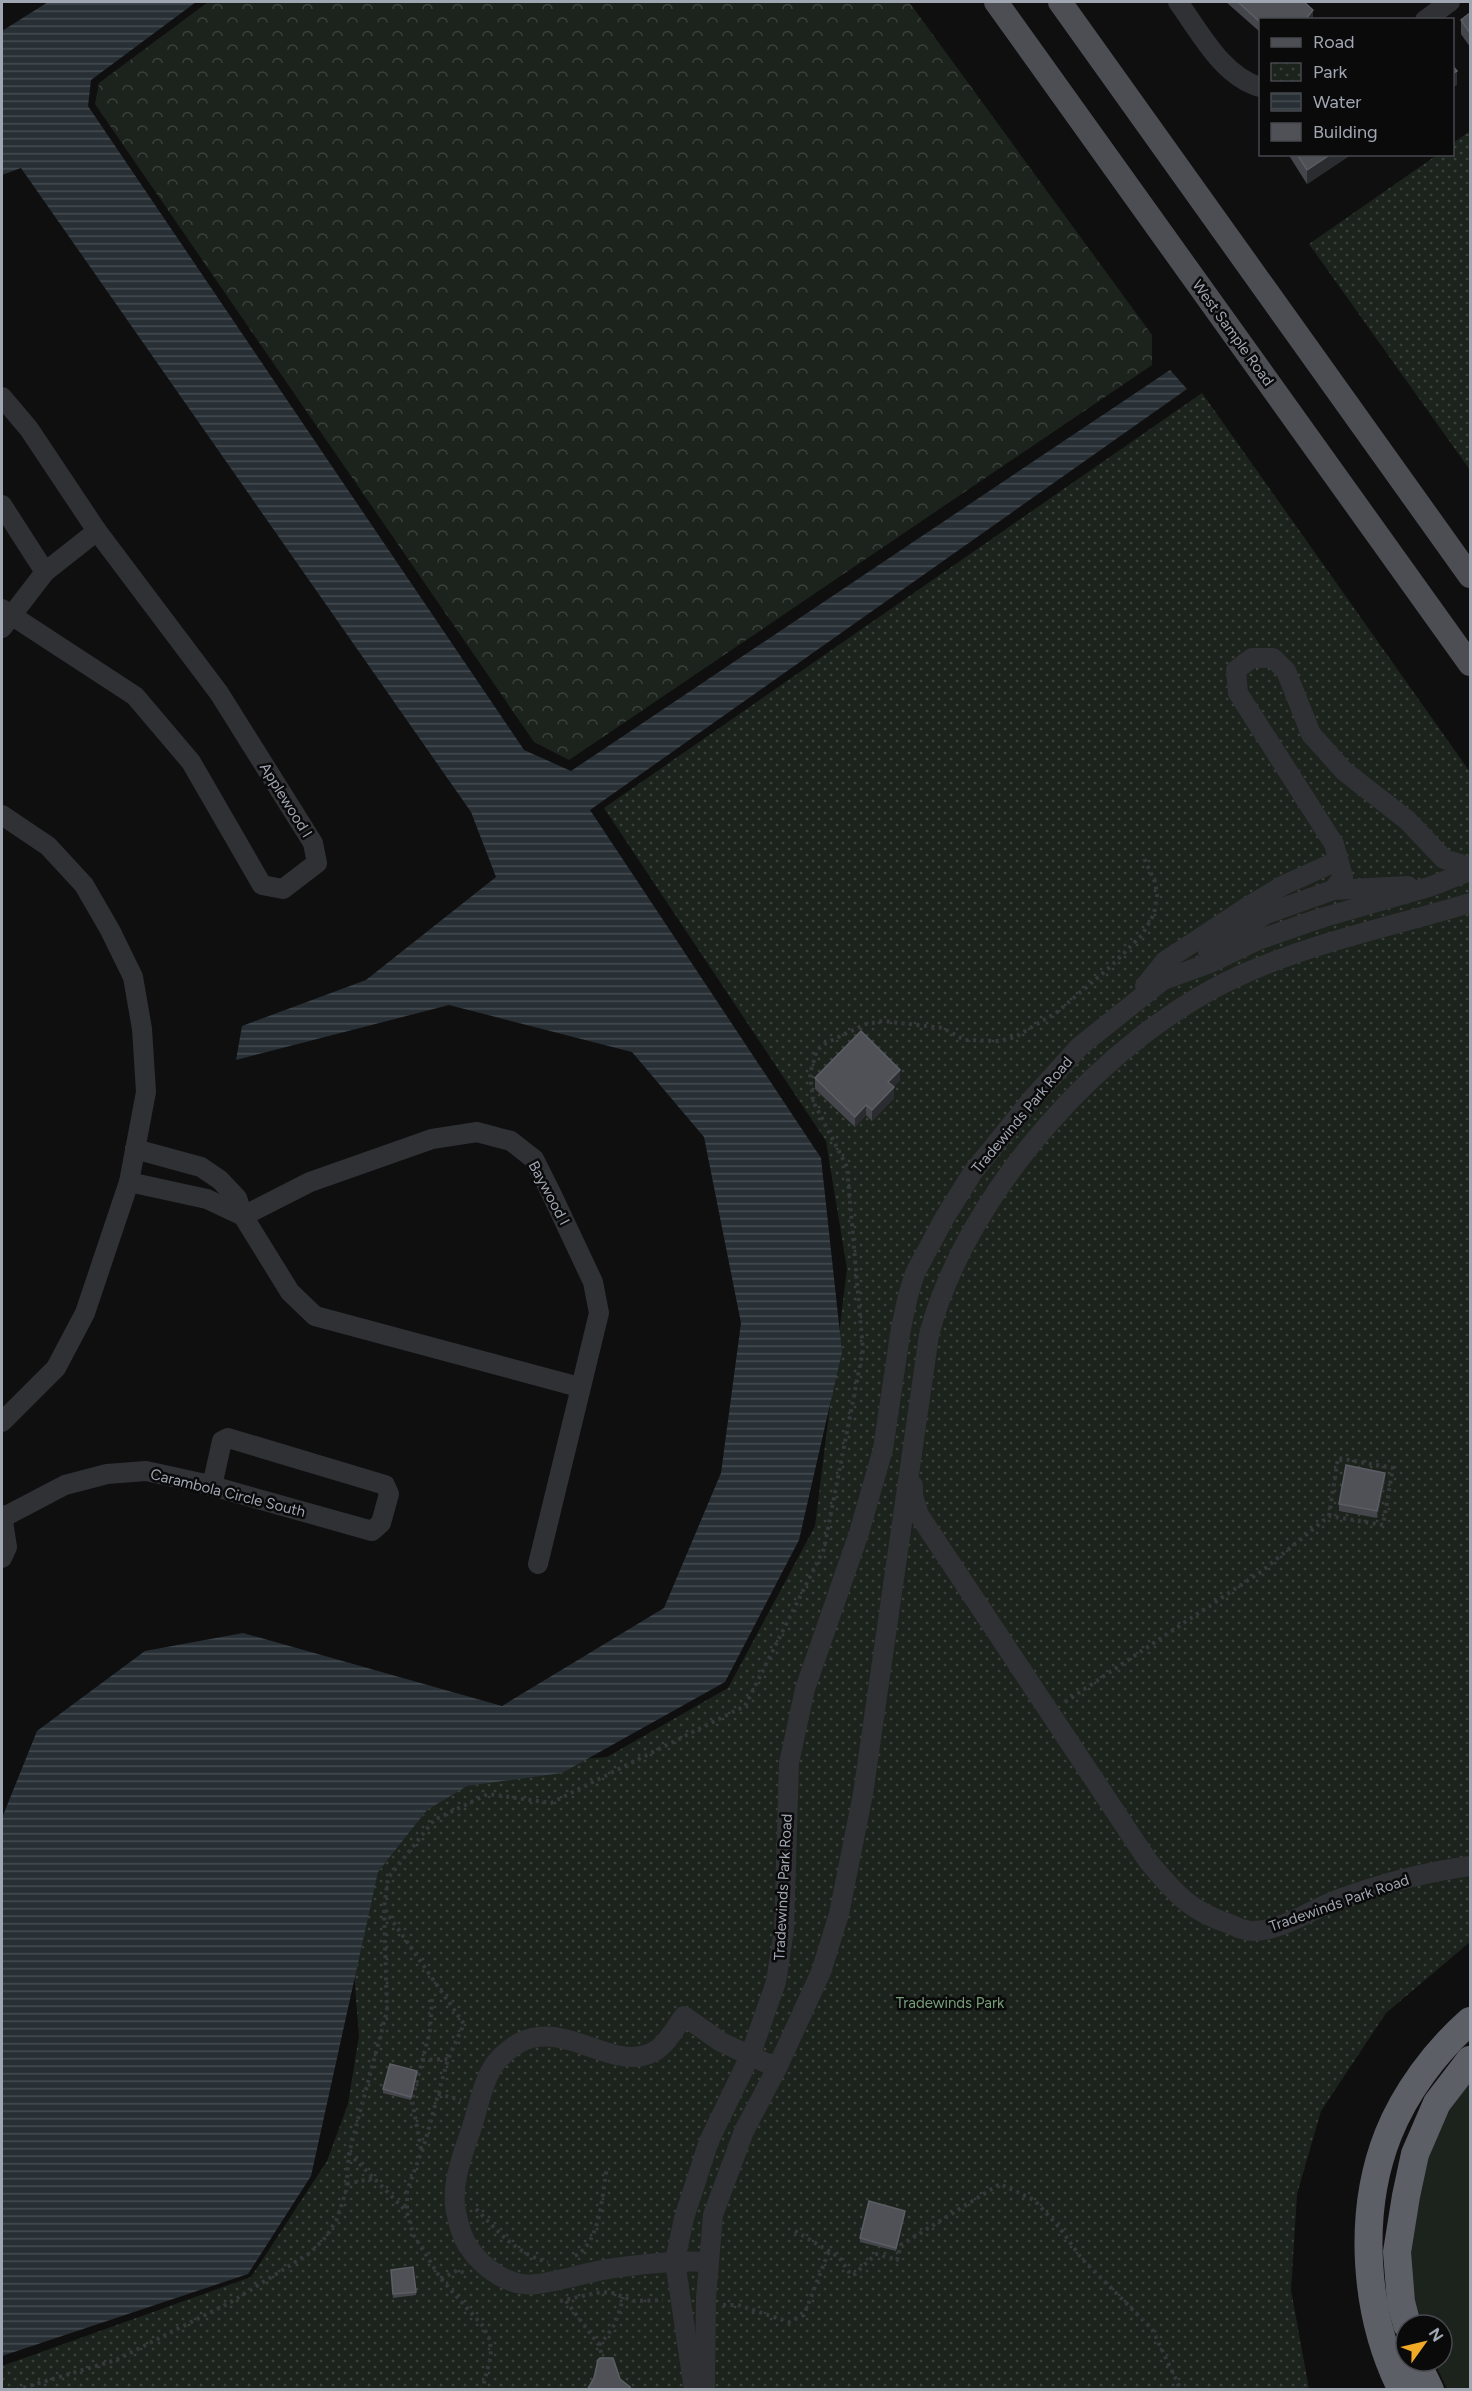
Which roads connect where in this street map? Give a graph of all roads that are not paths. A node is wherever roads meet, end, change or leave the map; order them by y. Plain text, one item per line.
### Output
1 (996, 2) edge
2 (1060, 2) edge
3 (1178, 2) edge
4 (1450, 2) edge
5 (1428, 18) edge
6 (1259, 87) edge
7 (2, 397) edge
8 (2, 505) edge
9 (97, 531) junction
10 (45, 572) junction
11 (1470, 576) edge
12 (5, 618) edge
13 (1470, 664) edge
14 (2, 815) edge
15 (1337, 861) junction
16 (1470, 869) edge
17 (1429, 887) junction
18 (1333, 890) junction
19 (1470, 903) edge
20 (1229, 953) junction
21 (1240, 975) junction
22 (1163, 980) junction
23 (1125, 1010) junction
24 (135, 1149) junction
25 (129, 1182) junction
26 (243, 1216) junction
27 (579, 1388) junction
28 (2, 1422) edge
29 (914, 1440) junction
30 (883, 1449) junction
31 (909, 1471) junction
32 (212, 1486) junction
33 (2, 1517) edge
34 (2, 1558) edge
35 (538, 1564) dead end
36 (1470, 1866) edge
37 (1470, 2021) edge
38 (750, 2056) junction
39 (1470, 2060) edge
40 (777, 2068) junction
41 (675, 2260) junction
42 (708, 2262) junction
43 (1404, 2313) edge
44 (1422, 2373) edge
45 (694, 2390) edge
46 (705, 2390) edge
47 (1402, 2390) edge
48 (1431, 2390) edge

1 - 13 main road, West Sample Road
2 - 11 main road
3 - 6 street
4 - 5 street
7 - 9 street, Applewood I
8 - 10 street
9 - 10 street, Applewood I
9 - 12 street, Applewood I
10 - 12 street, Applewood I
14 - 24 street
15 - 16 street
15 - 18 street
15 - 23 street
16 - 17 street, Tradewinds Park Road
17 - 18 street, Tradewinds Park Road
17 - 20 street, Tradewinds Park Road
18 - 22 street, Tradewinds Park Road
19 - 21 street, Tradewinds Park Road
20 - 21 street
20 - 22 street, Tradewinds Park Road
21 - 29 street, Tradewinds Park Road
22 - 23 street, Tradewinds Park Road
23 - 30 street, Tradewinds Park Road
24 - 25 street
24 - 26 street
25 - 26 street
25 - 28 street
26 - 27 street
26 - 27 street, Baywood I
27 - 35 street, Baywood I
29 - 31 street, Tradewinds Park Road
29 - 36 street, Tradewinds Park Road
30 - 31 street
30 - 38 street, Tradewinds Park Road
31 - 40 street, Tradewinds Park Road
32 - 32 street, Carambola Circle South
32 - 33 street, Carambola Circle South
33 - 34 street, Carambola Circle South
37 - 47 highway
38 - 40 street
38 - 41 street, Tradewinds Park Road
38 - 41 street
39 - 43 highway
40 - 42 street, Tradewinds Park Road
41 - 42 street
41 - 45 street, Tradewinds Park Road
42 - 46 street, Tradewinds Park Road
44 - 48 highway

